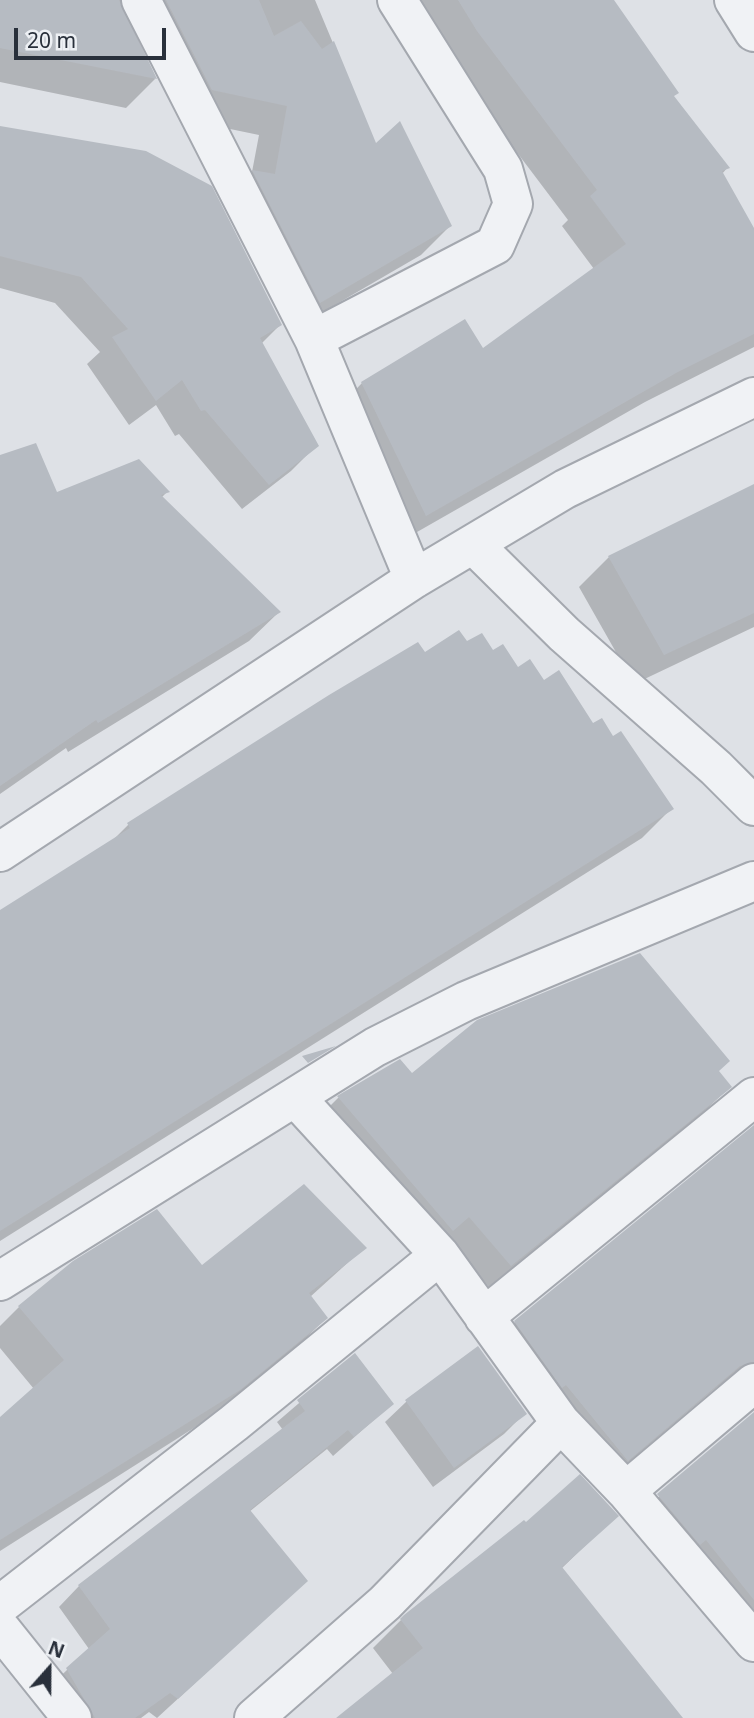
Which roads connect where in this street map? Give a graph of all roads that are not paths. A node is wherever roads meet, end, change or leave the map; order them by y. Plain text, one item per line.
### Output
1 (141, 0) edge
2 (397, 0) edge
3 (734, 0) edge
4 (754, 32) edge
5 (314, 340) junction
6 (754, 397) edge
7 (473, 544) junction
8 (414, 579) junction
9 (754, 806) edge
10 (0, 852) edge
11 (754, 881) edge
12 (295, 1097) junction
13 (754, 1097) edge
14 (440, 1255) junction
15 (0, 1281) edge
16 (484, 1317) junction
17 (754, 1383) edge
18 (561, 1423) junction
19 (626, 1491) junction
20 (0, 1605) edge
21 (0, 1628) edge
22 (754, 1642) edge
23 (72, 1718) edge
24 (254, 1718) edge

1 - 5 street
2 - 5 street
3 - 4 street
5 - 8 street
6 - 7 street
7 - 8 street
7 - 9 street
8 - 10 street
11 - 12 street
12 - 14 street
12 - 15 street
13 - 16 street
14 - 16 street
14 - 20 street
16 - 18 street
17 - 19 street
18 - 19 street
18 - 24 street
19 - 22 street
21 - 23 street

